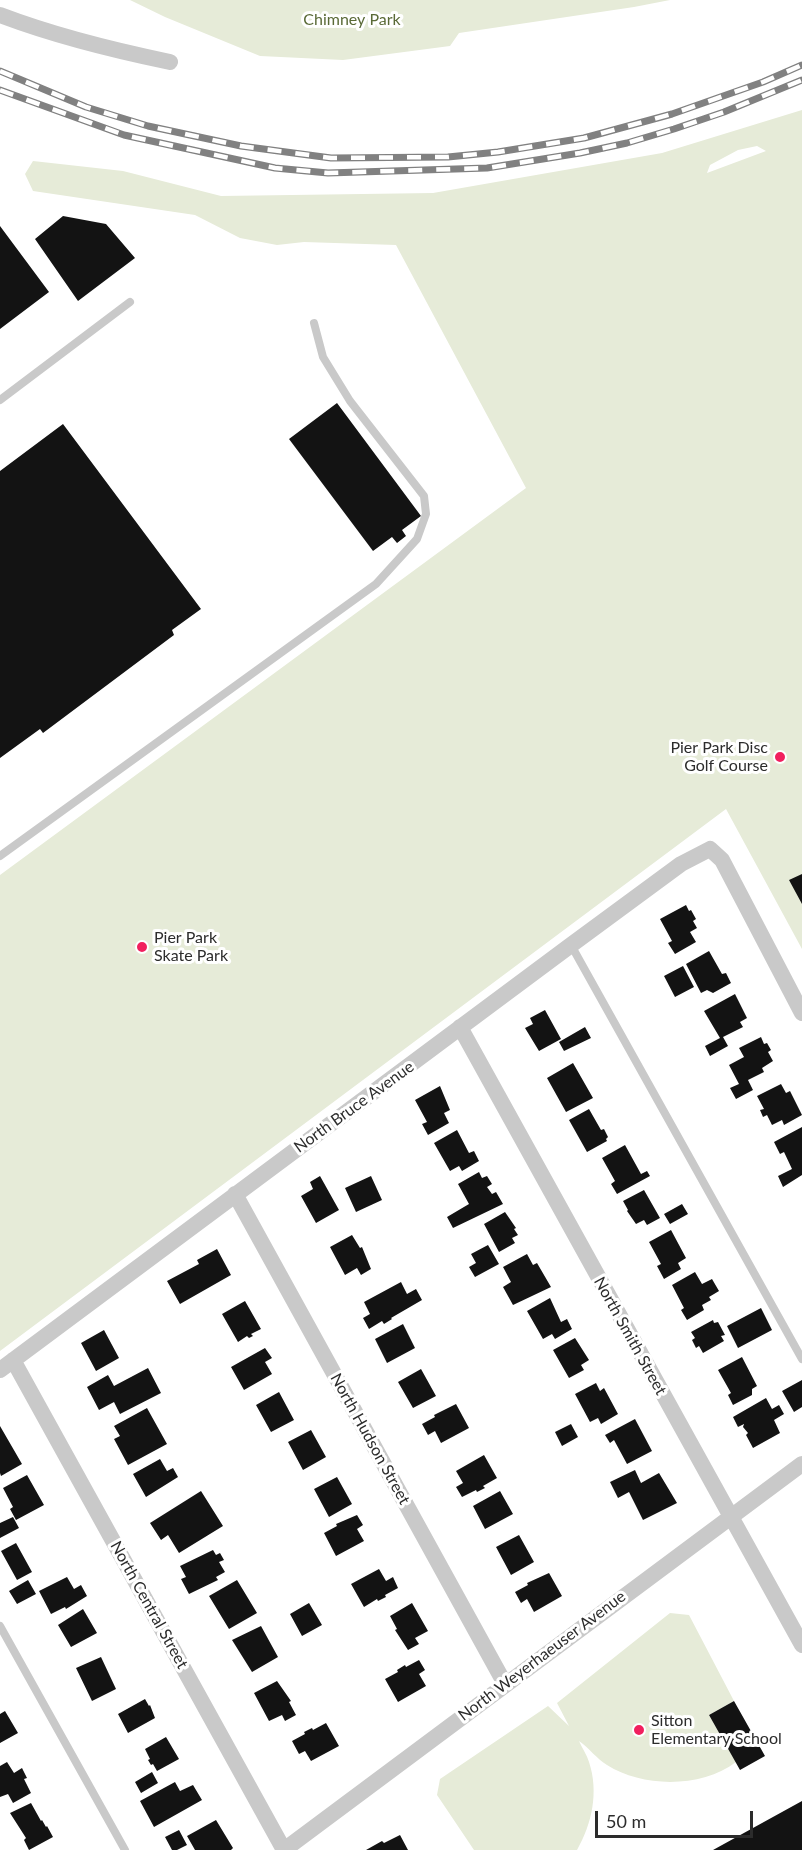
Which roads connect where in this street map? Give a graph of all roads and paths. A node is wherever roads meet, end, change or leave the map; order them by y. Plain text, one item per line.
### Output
1 (0, 15) edge
2 (170, 62) dead end
3 (130, 302) dead end
4 (314, 323) dead end
5 (0, 400) edge
6 (0, 856) edge
7 (571, 945) junction
8 (802, 1013) edge
9 (460, 1027) junction
10 (235, 1194) junction
11 (802, 1359) edge
12 (7, 1365) edge
13 (802, 1464) edge
14 (729, 1516) junction
15 (0, 1626) edge
16 (802, 1645) edge
17 (505, 1684) junction
18 (125, 1850) edge
19 (284, 1850) edge

1 - 2 street
3 - 5 lane
4 - 6 lane
7 - 8 street, North Bruce Avenue
7 - 9 street, North Bruce Avenue
7 - 11 lane
9 - 10 street, North Bruce Avenue
9 - 14 street, North Smith Street
10 - 12 street, North Bruce Avenue
10 - 17 street, North Hudson Street
12 - 19 street, North Central Street
13 - 14 street, North Weyerhaeuser Avenue
14 - 16 street, North Smith Street
14 - 17 street, North Weyerhaeuser Avenue
15 - 18 lane
17 - 19 street, North Weyerhaeuser Avenue

